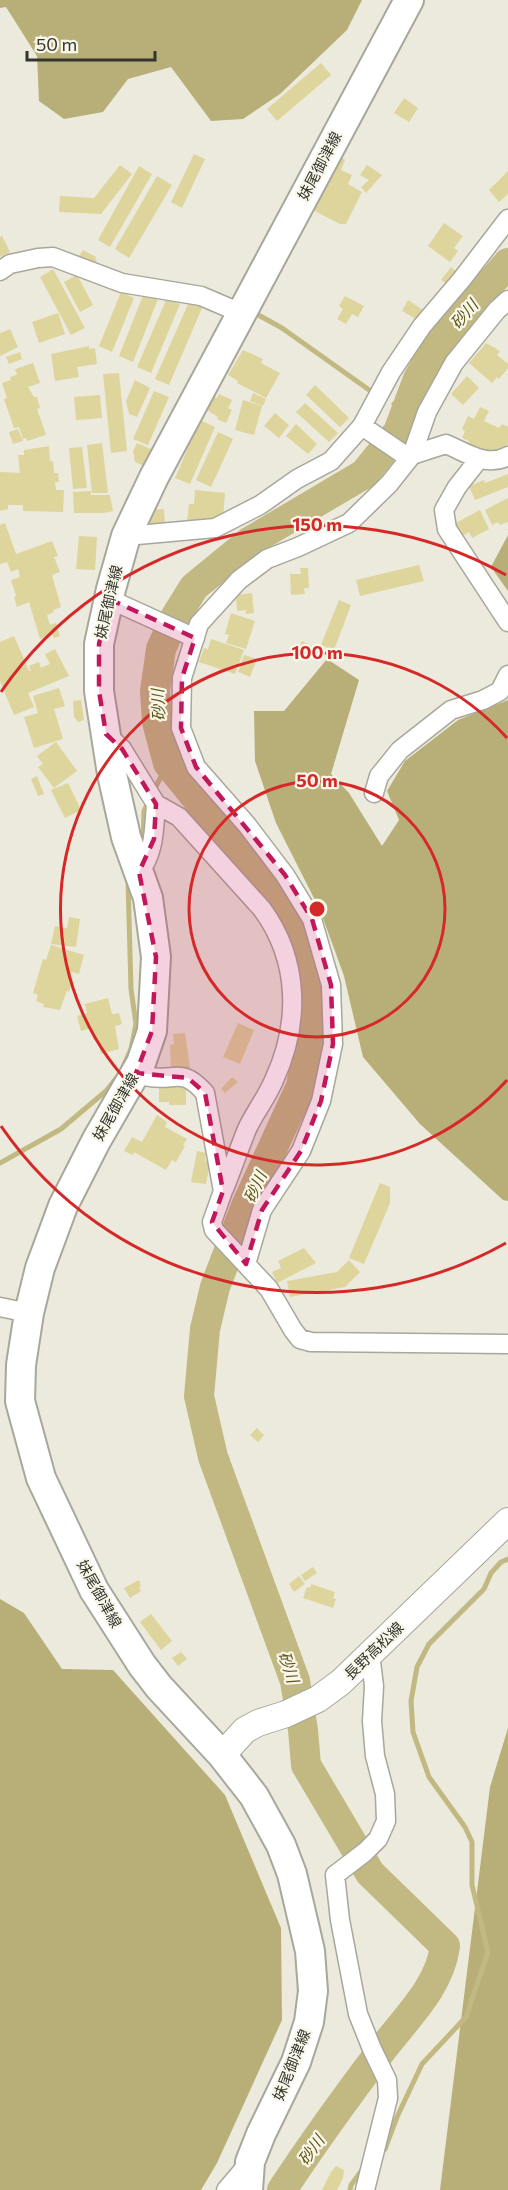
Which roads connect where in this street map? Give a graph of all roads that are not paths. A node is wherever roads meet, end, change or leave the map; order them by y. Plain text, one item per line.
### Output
1 (409, 0) edge
2 (508, 219) edge
3 (1, 270) edge
4 (508, 300) edge
5 (241, 313) junction
6 (362, 426) junction
7 (411, 456) junction
8 (508, 456) edge
9 (479, 459) junction
10 (126, 536) junction
11 (109, 599) junction
12 (508, 622) edge
13 (195, 638) junction
14 (508, 675) edge
15 (106, 734) junction
16 (374, 793) dead end
17 (156, 804) junction
18 (139, 872) junction
19 (136, 1072) junction
20 (223, 1191) junction
21 (246, 1263) junction
22 (0, 1307) edge
23 (29, 1313) junction
24 (508, 1344) edge
25 (508, 1521) edge
26 (370, 1654) junction
27 (222, 1755) junction
28 (250, 2162) junction
29 (226, 2190) edge
30 (248, 2190) edge
31 (365, 2190) edge

1 - 5 main road, 妹尾御津線
2 - 6 street
3 - 5 street
4 - 7 street
5 - 10 main road, 妹尾御津線
6 - 7 street
6 - 10 street
7 - 9 street
7 - 13 street
8 - 9 street
9 - 12 street
10 - 11 main road, 妹尾御津線
11 - 13 street
11 - 15 main road, 妹尾御津線
13 - 21 street
14 - 16 street
15 - 17 street
15 - 18 main road, 妹尾御津線
17 - 18 street
17 - 20 street
18 - 19 main road, 妹尾御津線
19 - 20 street
19 - 23 main road, 妹尾御津線
20 - 21 street
21 - 24 street
22 - 23 street
23 - 27 main road, 妹尾御津線
25 - 26 main road, 長野高松線
26 - 27 main road, 長野高松線
26 - 31 street
27 - 28 main road, 妹尾御津線
28 - 29 street
28 - 30 main road, 妹尾御津線

